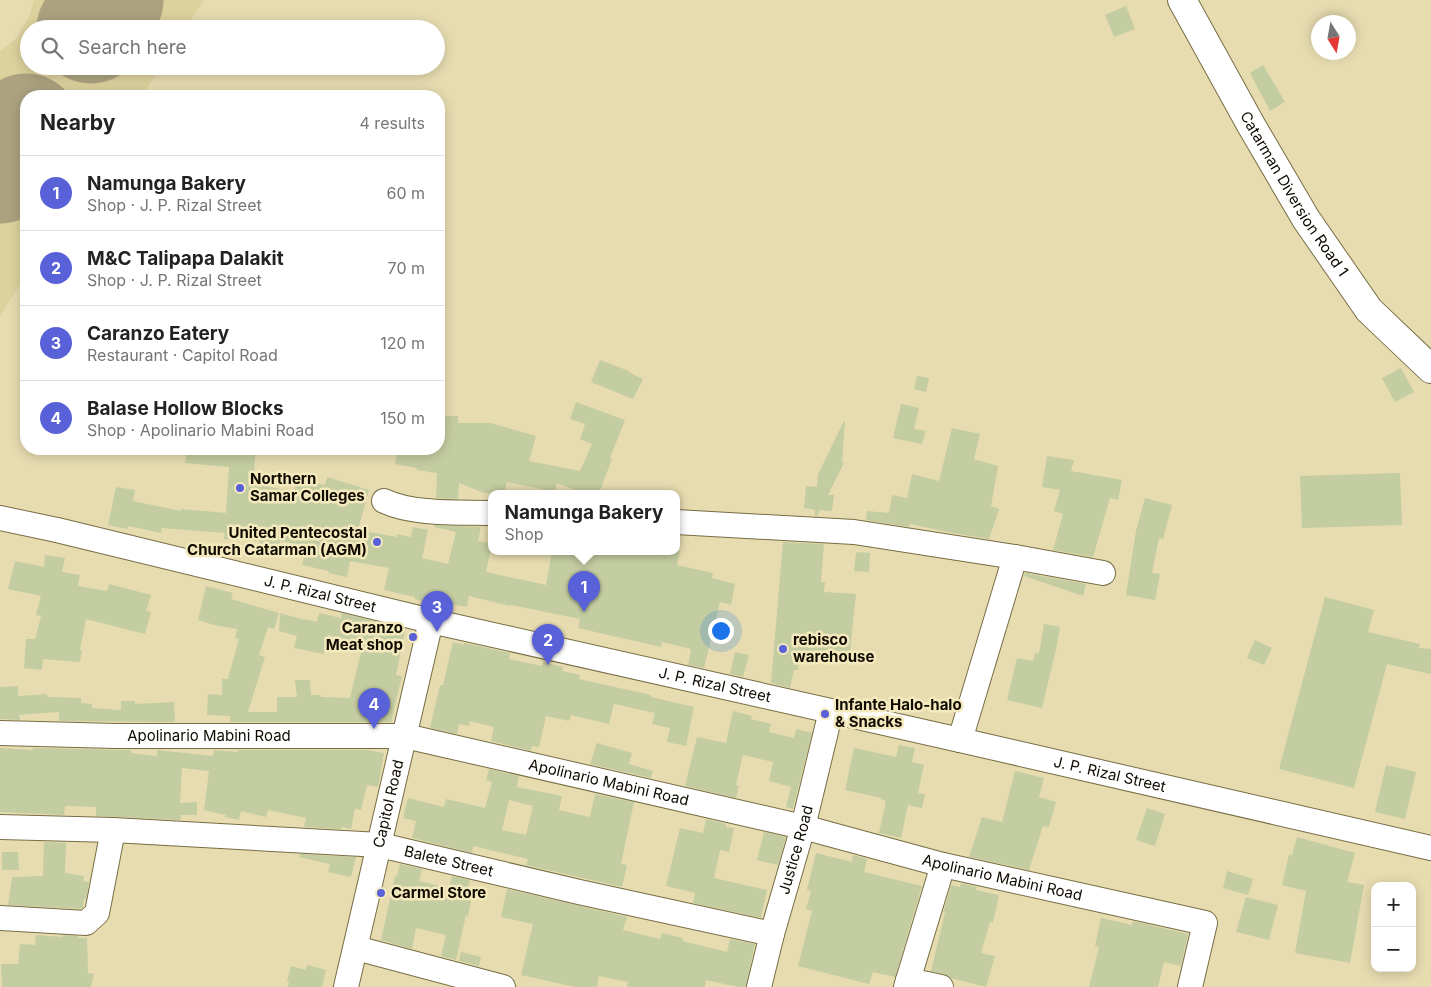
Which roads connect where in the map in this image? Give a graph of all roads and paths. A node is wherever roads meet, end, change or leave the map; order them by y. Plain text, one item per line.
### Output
1 (1182, 0) edge
2 (1431, 369) edge
3 (384, 501) dead end
4 (488, 513) edge
5 (0, 518) edge
6 (680, 522) edge
7 (1014, 557) junction
8 (1103, 572) dead end
9 (431, 621) junction
10 (831, 711) junction
11 (0, 733) edge
12 (405, 736) junction
13 (960, 740) junction
14 (803, 827) junction
15 (0, 828) edge
16 (113, 830) junction
17 (380, 845) junction
18 (1431, 848) edge
19 (943, 865) junction
20 (0, 918) edge
21 (772, 934) junction
22 (356, 948) junction
23 (907, 984) edge
24 (346, 987) edge
25 (504, 987) edge
26 (760, 987) edge
27 (941, 987) edge
28 (1190, 987) edge

1 - 2 main road, Catarman Diversion Road 1
3 - 4 street
5 - 9 street, J. P. Rizal Street
6 - 7 street
7 - 8 street
7 - 13 street
9 - 10 street, J. P. Rizal Street
9 - 12 street, Capitol Road
10 - 13 street, J. P. Rizal Street
10 - 14 street, Justice Road
11 - 12 street, Apolinario Mabini Road
12 - 14 street, Apolinario Mabini Road
12 - 17 street, Capitol Road
13 - 18 street, J. P. Rizal Street
14 - 19 street, Apolinario Mabini Road
14 - 21 street, Justice Road
15 - 16 street, Balete Street
16 - 17 street, Balete Street
16 - 20 street
17 - 21 street, Balete Street
17 - 22 street, Capitol Road
19 - 23 street
19 - 28 street, Apolinario Mabini Road
21 - 26 street, Justice Road
22 - 24 street, Capitol Road
22 - 25 street
23 - 27 street

